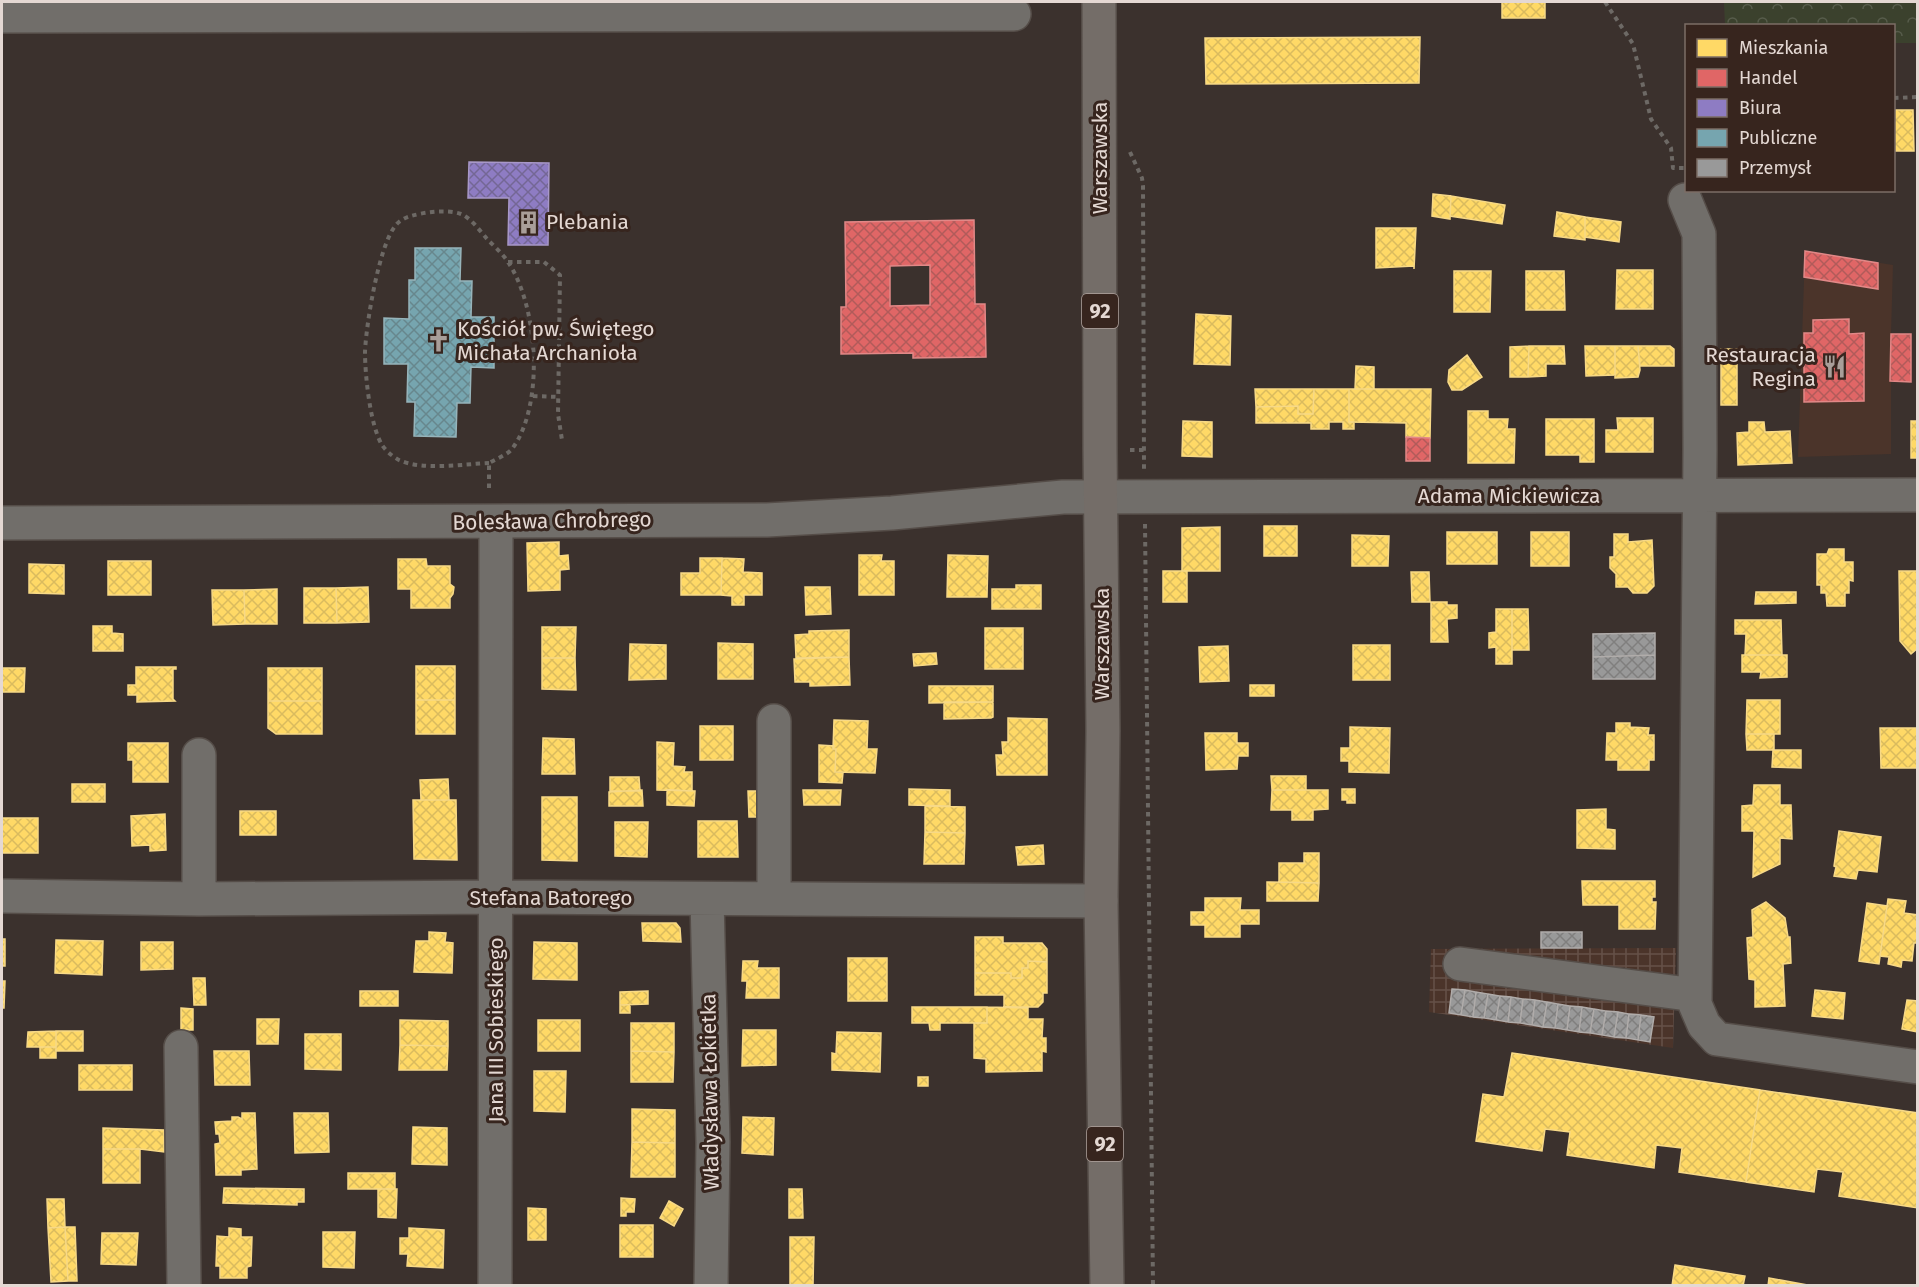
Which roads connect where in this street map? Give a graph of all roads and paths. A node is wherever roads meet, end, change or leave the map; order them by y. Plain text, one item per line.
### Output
1 (1099, 2) edge
2 (1605, 2) edge
3 (555, 8) edge
4 (1014, 14) dead end
5 (2, 16) edge
6 (1917, 97) edge
7 (1895, 98) edge
8 (1685, 168) edge
9 (1142, 178) dead end
10 (1685, 200) dead end
11 (508, 262) junction
12 (533, 396) junction
13 (559, 397) junction
14 (562, 440) dead end
15 (1125, 450) dead end
16 (1144, 450) junction
17 (489, 463) junction
18 (1144, 477) dead end
19 (1917, 495) edge
20 (1101, 496) junction
21 (1699, 496) junction
22 (493, 510) junction
23 (1144, 517) dead end
24 (2, 523) edge
25 (774, 721) dead end
26 (200, 754) dead end
27 (2, 896) edge
28 (497, 897) junction
29 (774, 898) junction
30 (199, 899) junction
31 (707, 899) junction
32 (1101, 901) junction
33 (1460, 964) dead end
34 (1695, 995) junction
35 (182, 1047) dead end
36 (1917, 1067) edge
37 (184, 1286) edge
38 (495, 1286) edge
39 (711, 1286) edge
40 (1107, 1286) edge
41 (1153, 1286) edge

1 - 20 main road, Warszawska / 92
2 - 8 path
3 - 4 street
3 - 5 street
6 - 7 path
9 - 16 path
10 - 21 street
11 - 12 path
11 - 13 path
11 - 17 path
12 - 13 path
12 - 17 path
13 - 14 path
15 - 16 path
16 - 18 path
17 - 22 path
19 - 21 street, Adama Mickiewicza
20 - 21 street, Adama Mickiewicza
20 - 22 street, Bolesława Chrobrego
20 - 32 main road, Warszawska / 92
21 - 34 street
22 - 24 street, Bolesława Chrobrego
22 - 28 street, Jana III Sobieskiego
23 - 41 path
25 - 29 street
26 - 30 street
27 - 30 street, Stefana Batorego
28 - 30 street, Stefana Batorego
28 - 31 street, Stefana Batorego
28 - 38 street, Jana III Sobieskiego
29 - 31 street, Stefana Batorego
29 - 32 street, Stefana Batorego
31 - 39 street, Władysława Łokietka
32 - 40 main road, Warszawska / 92
33 - 34 street
34 - 36 street
35 - 37 street

